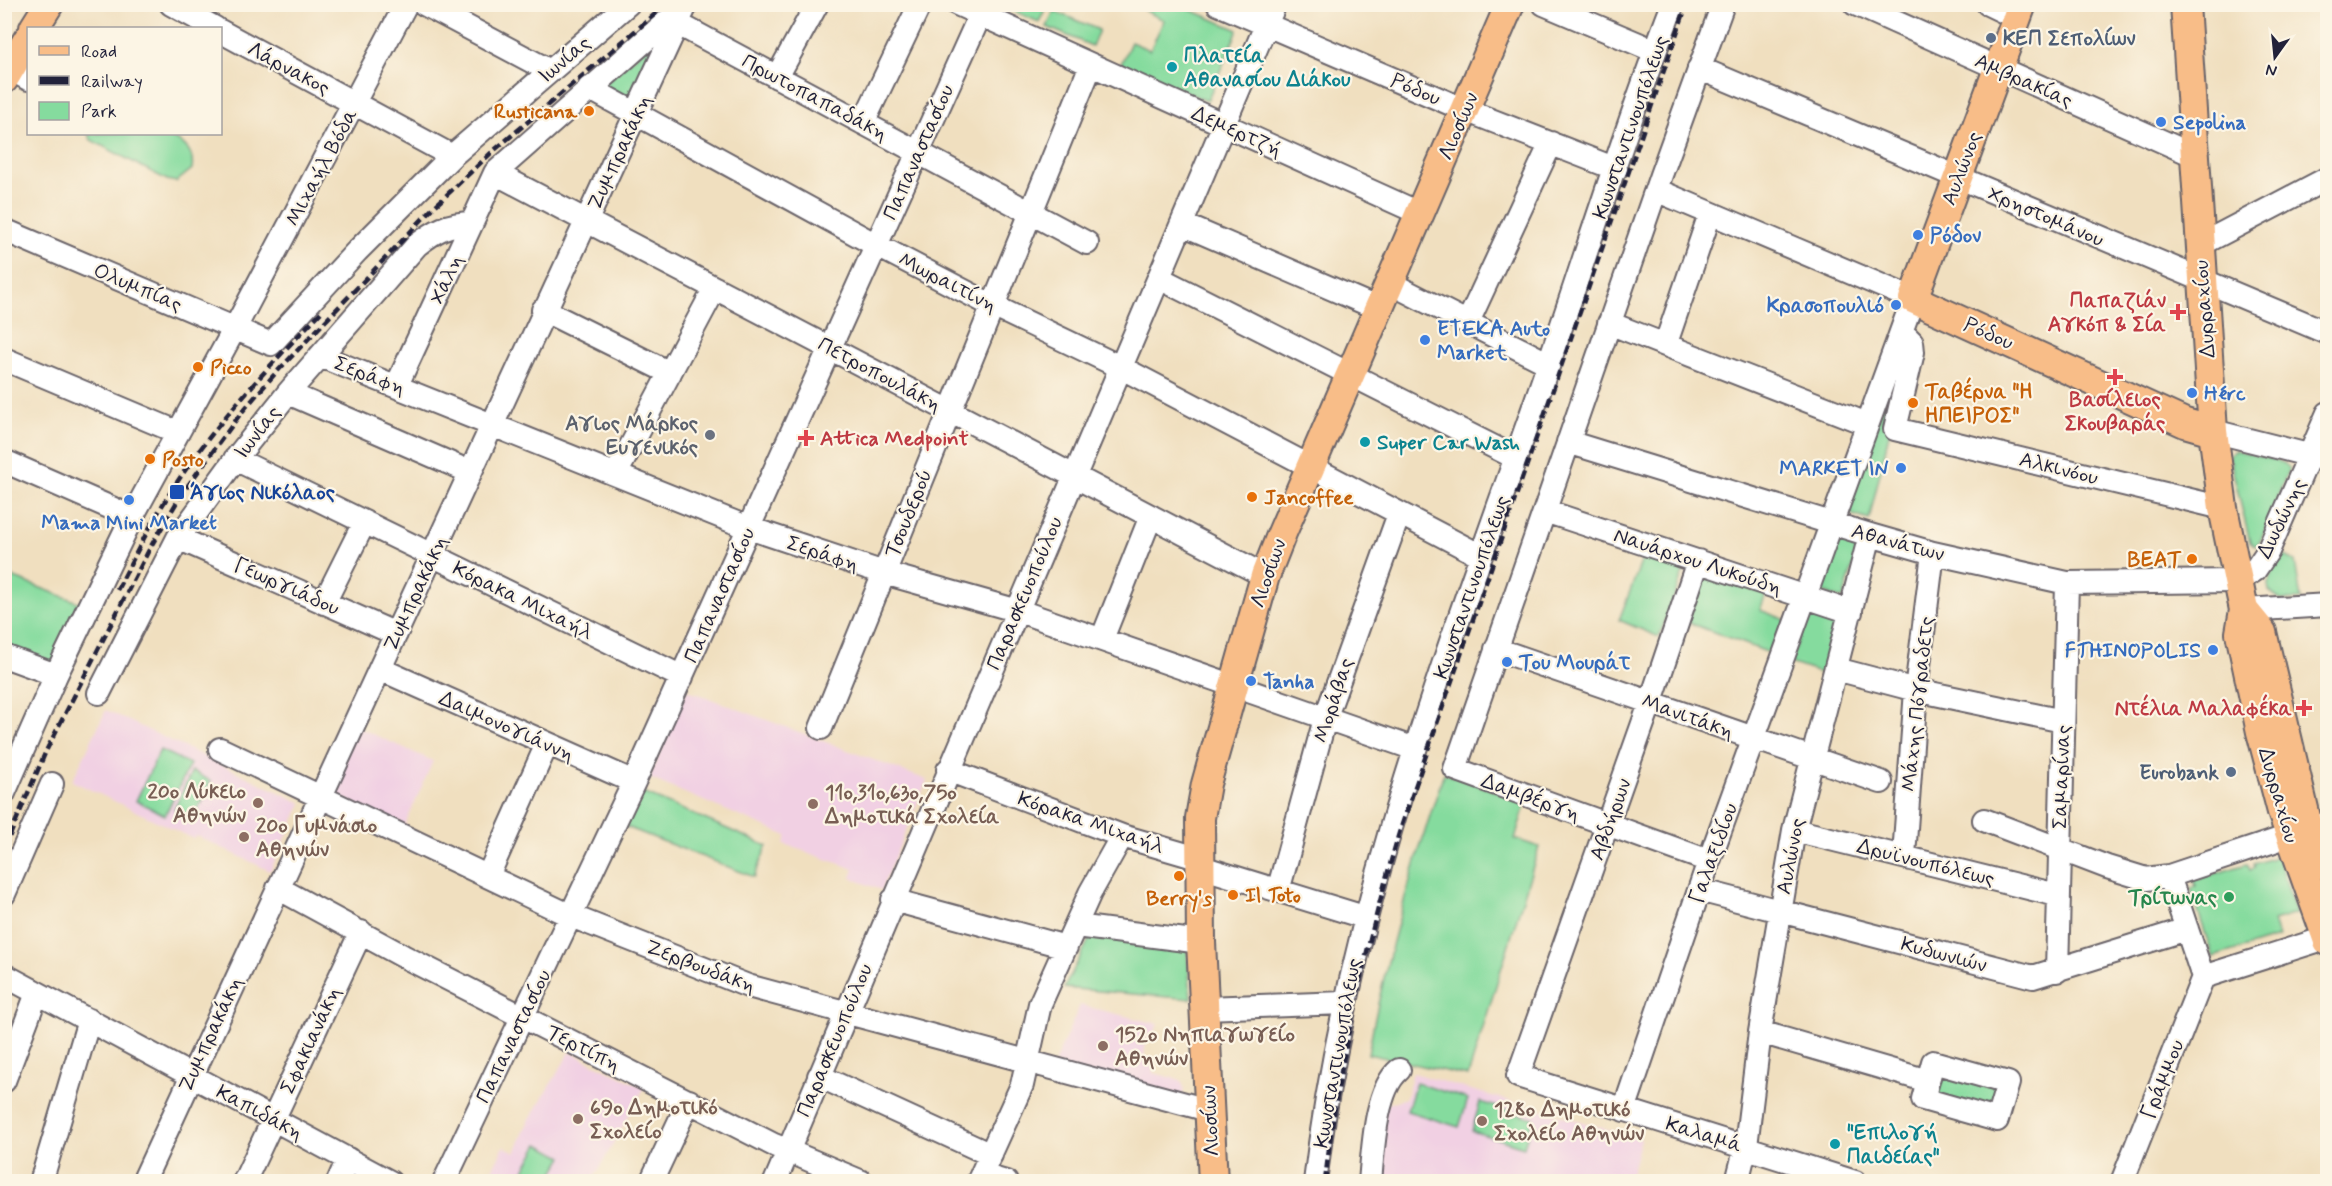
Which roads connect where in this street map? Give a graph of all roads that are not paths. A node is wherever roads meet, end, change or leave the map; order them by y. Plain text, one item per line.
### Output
1 (49, 4) edge
2 (171, 4) edge
3 (406, 4) edge
4 (424, 4) edge
5 (628, 4) edge
6 (817, 4) edge
7 (920, 4) edge
8 (957, 4) edge
9 (1218, 4) edge
10 (1275, 4) edge
11 (1510, 4) edge
12 (1544, 4) edge
13 (1673, 4) edge
14 (1723, 4) edge
15 (1855, 4) edge
16 (1988, 4) edge
17 (2185, 4) edge
18 (982, 10) edge
19 (2019, 11) edge
20 (678, 16) edge
21 (1266, 25) junction
22 (35, 27) edge
23 (213, 27) edge
24 (222, 32) edge
25 (27, 42) edge
26 (1655, 51) junction
27 (1091, 65) junction
28 (1699, 68) junction
29 (1998, 69) junction
30 (550, 71) junction
31 (14, 76) edge
32 (777, 76) junction
33 (589, 88) junction
34 (354, 103) junction
35 (1465, 110) junction
36 (636, 114) junction
37 (863, 123) junction
38 (1224, 125) junction
39 (1551, 143) junction
40 (918, 152) junction
41 (2193, 155) junction
42 (452, 156) junction
43 (1616, 169) junction
44 (495, 173) junction
45 (1956, 178) junction
46 (2328, 178) edge
47 (1656, 190) junction
48 (1031, 213) junction
49 (1419, 213) junction
50 (1710, 214) junction
51 (586, 221) junction
52 (472, 223) junction
53 (1182, 224) junction
54 (4, 230) edge
55 (1087, 243) dead end
56 (876, 245) junction
57 (2200, 245) junction
58 (1159, 278) junction
59 (2201, 282) junction
60 (1390, 283) junction
61 (715, 288) junction
62 (1913, 299) junction
63 (993, 306) junction
64 (1378, 309) junction
65 (543, 310) junction
66 (1468, 322) junction
67 (1609, 323) junction
68 (235, 328) junction
69 (1902, 332) junction
70 (2328, 333) edge
71 (1666, 343) junction
72 (271, 344) joint
73 (830, 348) junction
74 (320, 356) junction
75 (4, 359) edge
76 (1549, 364) junction
77 (1120, 367) junction
78 (670, 373) junction
79 (1349, 375) junction
80 (397, 385) junction
81 (288, 393) junction
82 (950, 411) junction
83 (2328, 414) edge
84 (491, 423) junction
85 (1867, 424) junction
86 (2213, 431) junction
87 (177, 432) junction
88 (1568, 442) junction
89 (1516, 458) junction
90 (2319, 458) edge
91 (235, 459) junction
92 (4, 461) edge
93 (1310, 468) junction
94 (470, 472) junction
95 (616, 474) junction
96 (1074, 475) junction
97 (2223, 508) junction
98 (1545, 511) junction
99 (1399, 514) junction
100 (1151, 516) junction
101 (132, 517) junction
102 (364, 523) junction
103 (1832, 523) junction
104 (749, 528) junction
105 (1870, 535) junction
106 (178, 538) junction
107 (1934, 553) junction
108 (433, 556) junction
109 (1481, 556) junction
110 (1698, 561) junction
111 (884, 573) junction
112 (1265, 576) junction
113 (2238, 581) junction
114 (2067, 583) junction
115 (1807, 597) junction
116 (324, 603) junction
117 (2328, 604) edge
118 (1017, 610) junction
119 (2244, 610) junction
120 (1851, 612) junction
121 (396, 634) junction
122 (1102, 639) junction
123 (1496, 649) junction
124 (4, 656) edge
125 (380, 669) junction
126 (1836, 669) junction
127 (56, 675) junction
128 (682, 677) junction
129 (1233, 687) junction
130 (1916, 690) junction
131 (99, 693) dead end
132 (1651, 701) junction
133 (1325, 719) junction
134 (2063, 721) junction
135 (821, 728) dead end
136 (1754, 740) junction
137 (547, 744) junction
138 (220, 749) dead end
139 (1415, 749) junction
140 (1813, 758) junction
141 (1455, 769) joint
142 (948, 770) junction
143 (9, 771) edge
144 (634, 782) junction
145 (1881, 782) dead end
146 (52, 784) dead end
147 (4, 793) edge
148 (319, 797) junction
149 (1984, 819) dead end
150 (1608, 825) junction
151 (1794, 830) junction
152 (2309, 830) edge
153 (1122, 836) junction
154 (2059, 848) junction
155 (1904, 856) junction
156 (1709, 861) junction
157 (1201, 863) junction
158 (488, 876) junction
159 (2169, 876) junction
160 (2328, 884) edge
161 (278, 888) junction
162 (1699, 890) junction
163 (1278, 891) junction
164 (4, 894) edge
165 (2057, 895) junction
166 (893, 900) junction
167 (1779, 912) junction
168 (571, 916) junction
169 (1364, 917) junction
170 (1076, 927) junction
171 (2187, 929) junction
172 (361, 932) junction
173 (2327, 939) edge
174 (1201, 942) junction
175 (1066, 947) junction
176 (2057, 971) junction
177 (4, 975) edge
178 (2203, 977) junction
179 (37, 993) junction
180 (1344, 1003) junction
181 (1204, 1008) junction
182 (846, 1011) junction
183 (522, 1017) junction
184 (88, 1020) junction
185 (1760, 1032) junction
186 (1030, 1060) junction
187 (1399, 1070) dead end
188 (190, 1075) junction
189 (819, 1076) junction
190 (1518, 1076) joint
191 (1928, 1081) dead end
192 (4, 1082) edge
193 (689, 1101) junction
194 (1208, 1110) junction
195 (1624, 1110) junction
196 (272, 1119) junction
197 (1746, 1146) junction
198 (788, 1151) junction
199 (348, 1159) junction
200 (984, 1170) edge
201 (41, 1182) edge
202 (143, 1182) edge
203 (244, 1182) edge
204 (338, 1182) edge
205 (390, 1182) edge
206 (444, 1182) edge
207 (651, 1182) edge
208 (775, 1182) edge
209 (862, 1182) edge
210 (1005, 1182) edge
211 (1213, 1182) edge
212 (1315, 1182) edge
213 (1370, 1182) edge
214 (1737, 1182) edge
215 (1856, 1182) edge
216 (2122, 1182) edge

1 - 22 main road
2 - 23 street
3 - 34 street, Μιχαήλ Βόδα
4 - 30 street
5 - 30 street, Ιωνίας
6 - 32 street
7 - 37 street
8 - 18 street, Δεμερτζή
9 - 21 street, Ρόδου
10 - 21 street, Παρασκευοπούλου
11 - 35 main road, Λιοσίων
12 - 26 street
13 - 26 street, Κωνσταντινουπόλεως
14 - 28 street, Κωνσταντινουπόλεως
15 - 29 street, Αμβρακίας
16 - 19 street
17 - 41 main road, Δυρραχίου
18 - 27 street, Δεμερτζή
18 - 40 street, Παπαναστασίου
19 - 29 main road, Αυλώνος
20 - 32 street, Πρωτοπαπαδάκη
20 - 33 street, Ιωνίας
20 - 36 street, Ζυμπρακάκη
21 - 35 street, Ρόδου
21 - 38 street, Παρασκευοπούλου
24 - 34 street, Λάρνακος
25 - 31 main road
26 - 43 street, Κωνσταντινουπόλεως
27 - 38 street, Δεμερτζή
27 - 48 street, Τσουδερού
28 - 45 street, Χρηστομάνου
28 - 47 street, Κωνσταντινουπόλεως
29 - 41 street, Αμβρακίας
29 - 45 main road, Αυλώνος
30 - 42 street, Ιωνίας
32 - 37 street, Πρωτοπαπαδάκη
33 - 36 street, Μωραιτίνη
33 - 44 street, Ιωνίας
34 - 42 street, Λάρνακος
34 - 68 street, Μιχαήλ Βόδα
35 - 39 street, Ρόδου
35 - 49 main road, Λιοσίων
36 - 51 street, Ζυμπρακάκη
36 - 56 street, Μωραιτίνη
37 - 40 street, Πρωτοπαπαδάκη
38 - 49 street, Δεμερτζή
38 - 53 street, Παρασκευοπούλου
39 - 43 street, Ρόδου
39 - 66 street
40 - 48 street, Πρωτοπαπαδάκη
40 - 56 street, Παπαναστασίου
41 - 57 main road, Δυρραχίου
42 - 72 street, Ιωνίας
43 - 76 street, Κωνσταντινουπόλεως
44 - 51 street, Πετροπουλάκη
44 - 52 street, Χάλη
45 - 59 street, Χρηστομάνου
45 - 62 main road, Αυλώνος
46 - 57 street
47 - 50 street, Ρόδου
47 - 67 street, Κωνσταντινουπόλεως
48 - 55 street, Πρωτοπαπαδάκη
48 - 63 street, Τσουδερού
49 - 60 main road, Λιοσίων
50 - 62 street, Ρόδου
50 - 71 street
51 - 61 street, Πετροπουλάκη
51 - 65 street, Ζυμπρακάκη
52 - 74 street, Ιωνίας
52 - 80 street, Χάλη
53 - 58 street, Παρασκευοπούλου
53 - 64 street
54 - 68 street, Ολυμπίας
56 - 63 street, Μωραιτίνη
56 - 73 street, Παπαναστασίου
57 - 59 main road, Δυρραχίου
58 - 77 street, Παρασκευοπούλου
58 - 79 street
59 - 70 street, Χρηστομάνου
59 - 86 main road, Δυρραχίου
60 - 64 main road, Λιοσίων
60 - 66 street
61 - 73 street, Πετροπουλάκη
61 - 78 street
62 - 69 street, Αυλώνος
62 - 86 main road, Ρόδου
63 - 77 street, Μωραιτίνη
63 - 82 street, Τσουδερού
64 - 79 main road, Λιοσίων
65 - 78 street
65 - 84 street, Ζυμπρακάκη
66 - 76 street
67 - 71 street
67 - 88 street, Κωνσταντινουπόλεως
68 - 72 street, Ολυμπίας
68 - 87 street
69 - 85 street, Αυλώνος
69 - 97 street, Αλκινόου
71 - 85 street
73 - 82 street, Πετροπουλάκη
73 - 104 street, Παπαναστασίου
74 - 80 street, Σεράφη
74 - 81 street, Ιωνίας
75 - 87 street
76 - 89 street, Κωνσταντινουπόλεως
77 - 93 street, Μωραιτίνη
77 - 96 street, Παρασκευοπούλου
78 - 95 street
79 - 89 street
79 - 93 main road, Λιοσίων
80 - 84 street, Σεράφη
81 - 91 street, Ιωνίας
81 - 94 street
82 - 96 street, Πετροπουλάκη
82 - 111 street, Τσουδερού
83 - 90 street, Δωδώνης
84 - 94 street, Ζυμπρακάκη
84 - 95 street, Σεράφη
85 - 103 street, Αυλώνος
86 - 90 street, Ρόδου
86 - 97 main road, Δυρραχίου
87 - 101 street
88 - 98 street, Κωνσταντινουπόλεως
88 - 103 street, Αθανάτων
89 - 109 street, Κωνσταντινουπόλεως
90 - 113 street, Δωδώνης
91 - 102 street, Κόρακα Μιχαήλ
91 - 106 street, Ιωνίας
92 - 101 street
93 - 99 street, Μωραιτίνη
93 - 112 main road, Λιοσίων
94 - 108 street, Ζυμπρακάκη
95 - 104 street, Σεράφη
96 - 100 street, Πετροπουλάκη
96 - 118 street, Παρασκευοπούλου
97 - 113 main road, Δυρραχίου
98 - 110 street, Ναυάρχου Λυκούδη
98 - 123 street, Κωνσταντινουπόλεως
99 - 109 street, Μωραιτίνη
99 - 133 street, Μοράβας
100 - 112 street, Πετροπουλάκη
100 - 122 street
101 - 127 street
102 - 108 street, Κόρακα Μιχαήλ
102 - 116 street
103 - 105 street, Αθανάτων
103 - 115 street, Αυλώνος
104 - 111 street, Σεράφη
104 - 128 street, Παπαναστασίου
105 - 107 street, Αθανάτων
105 - 120 street, Αυλώνος
106 - 116 street, Γεωργιάδου
106 - 131 street, Ιωνίας
107 - 114 street, Αθανάτων
107 - 130 street, Μάχης Πόγραδετς
108 - 121 street, Ζυμπρακάκη
108 - 128 street, Κόρακα Μιχαήλ
109 - 139 street, Κωνσταντινουπόλεως
110 - 115 street, Ναυάρχου Λυκούδη
110 - 132 street, Αβδήρων
111 - 118 street, Σεράφη
111 - 135 street, Τσουδερού
112 - 129 main road, Λιοσίων
113 - 114 street, Αθανάτων
113 - 119 main road, Δυρραχίου
114 - 134 street, Σαμαρίνας
115 - 120 street, Ναυάρχου Λυκούδη
115 - 136 street, Γαλαξιδίου
116 - 121 street, Γεωργιάδου
117 - 119 street
118 - 122 street, Σεράφη
118 - 142 street, Παρασκευοπούλου
119 - 152 main road, Δυρραχίου
120 - 126 street, Αυλώνος
121 - 125 street, Ζυμπρακάκη
122 - 129 street, Σεράφη
123 - 132 street, Μανιτάκη
123 - 141 street, Κωνσταντινουπόλεως
124 - 127 street
125 - 137 street, Δαιμονογιάννη
125 - 148 street, Ζυμπρακάκη
126 - 130 street
126 - 140 street, Αυλώνος
127 - 143 street
128 - 144 street, Παπαναστασίου
129 - 133 street
129 - 157 main road, Λιοσίων
130 - 134 street
130 - 155 street, Μάχης Πόγραδετς
132 - 136 street, Μανιτάκη
132 - 150 street, Αβδήρων
133 - 139 street
133 - 163 street, Μοράβας
134 - 154 street, Σαμαρίνας
136 - 140 street, Μανιτάκη
136 - 156 street, Γαλαξιδίου
137 - 144 street, Δαιμονογιάννη
137 - 158 street
138 - 148 street, Ζερβουδάκη
139 - 169 street, Κωνσταντινουπόλεως
140 - 145 street, Μανιτάκη
140 - 151 street, Αυλώνος
141 - 150 street, Δαμβέργη
142 - 153 street, Κόρακα Μιχαήλ
142 - 166 street, Παρασκευοπούλου
143 - 147 street
144 - 168 street, Παπαναστασίου
146 - 164 street
148 - 158 street, Ζερβουδάκη
148 - 161 street, Ζυμπρακάκη
149 - 154 street
150 - 156 street, Δαμβέργη
150 - 190 street, Αβδήρων
151 - 155 street, Δρυϊνουπόλεως
151 - 167 street, Αυλώνος
152 - 159 street
152 - 160 main road, Δυρραχίου
152 - 173 main road, Δυρραχίου
153 - 157 street, Κόρακα Μιχαήλ
153 - 170 street
154 - 159 street
154 - 165 street, Σαμαρίνας
155 - 165 street, Δρυϊνουπόλεως
156 - 162 street, Γαλαξιδίου
157 - 163 street, Κόρακα Μιχαήλ
157 - 174 main road, Λιοσίων
158 - 168 street, Ζερβουδάκη
159 - 171 street
161 - 172 street, Τερτίπη
161 - 188 street, Ζυμπρακάκη
162 - 167 street, Κυδωνιών
162 - 195 street, Γαλαξιδίου
163 - 169 street, Κόρακα Μιχαήλ
165 - 176 street, Σαμαρίνας
166 - 175 street
166 - 182 street, Παρασκευοπούλου
167 - 176 street, Κυδωνιών
167 - 185 street, Αυλώνος
168 - 182 street, Ζερβουδάκη
168 - 183 street, Παπαναστασίου
169 - 180 street, Κωνσταντινουπόλεως
170 - 174 street
170 - 175 street
171 - 176 street, Κυδωνιών
171 - 178 street
172 - 183 street, Τερτίπη
172 - 196 street, Σφακιανάκη
173 - 178 street
174 - 181 main road, Λιοσίων
175 - 186 street
177 - 179 street, Καπιδάκη
178 - 216 street, Γράμμου
179 - 184 street, Καπιδάκη
179 - 192 street
180 - 181 street
180 - 212 street, Κωνσταντινουπόλεως
181 - 194 main road, Λιοσίων
182 - 186 street, Ζερβουδάκη
182 - 189 street, Παρασκευοπούλου
183 - 193 street, Τερτίπη
183 - 206 street, Παπαναστασίου
184 - 188 street, Καπιδάκη
184 - 201 street
185 - 191 street
185 - 197 street, Αυλώνος
186 - 194 street, Ζερβουδάκη
186 - 200 street
187 - 213 street
188 - 196 street, Καπιδάκη
188 - 202 street, Ζυμπρακάκη
189 - 198 street, Παρασκευοπούλου
189 - 200 street
190 - 195 street, Καλαμά
193 - 198 street, Τερτίπη
193 - 207 street
194 - 211 main road, Λιοσίων
195 - 197 street, Καλαμά
196 - 199 street, Καπιδάκη
196 - 203 street, Σφακιανάκη
197 - 214 street, Αυλώνος
197 - 215 street, Καλαμά
198 - 208 street, Παρασκευοπούλου
198 - 209 street, Τερτίπη
199 - 204 street
199 - 205 street, Καπιδάκη
200 - 210 street

